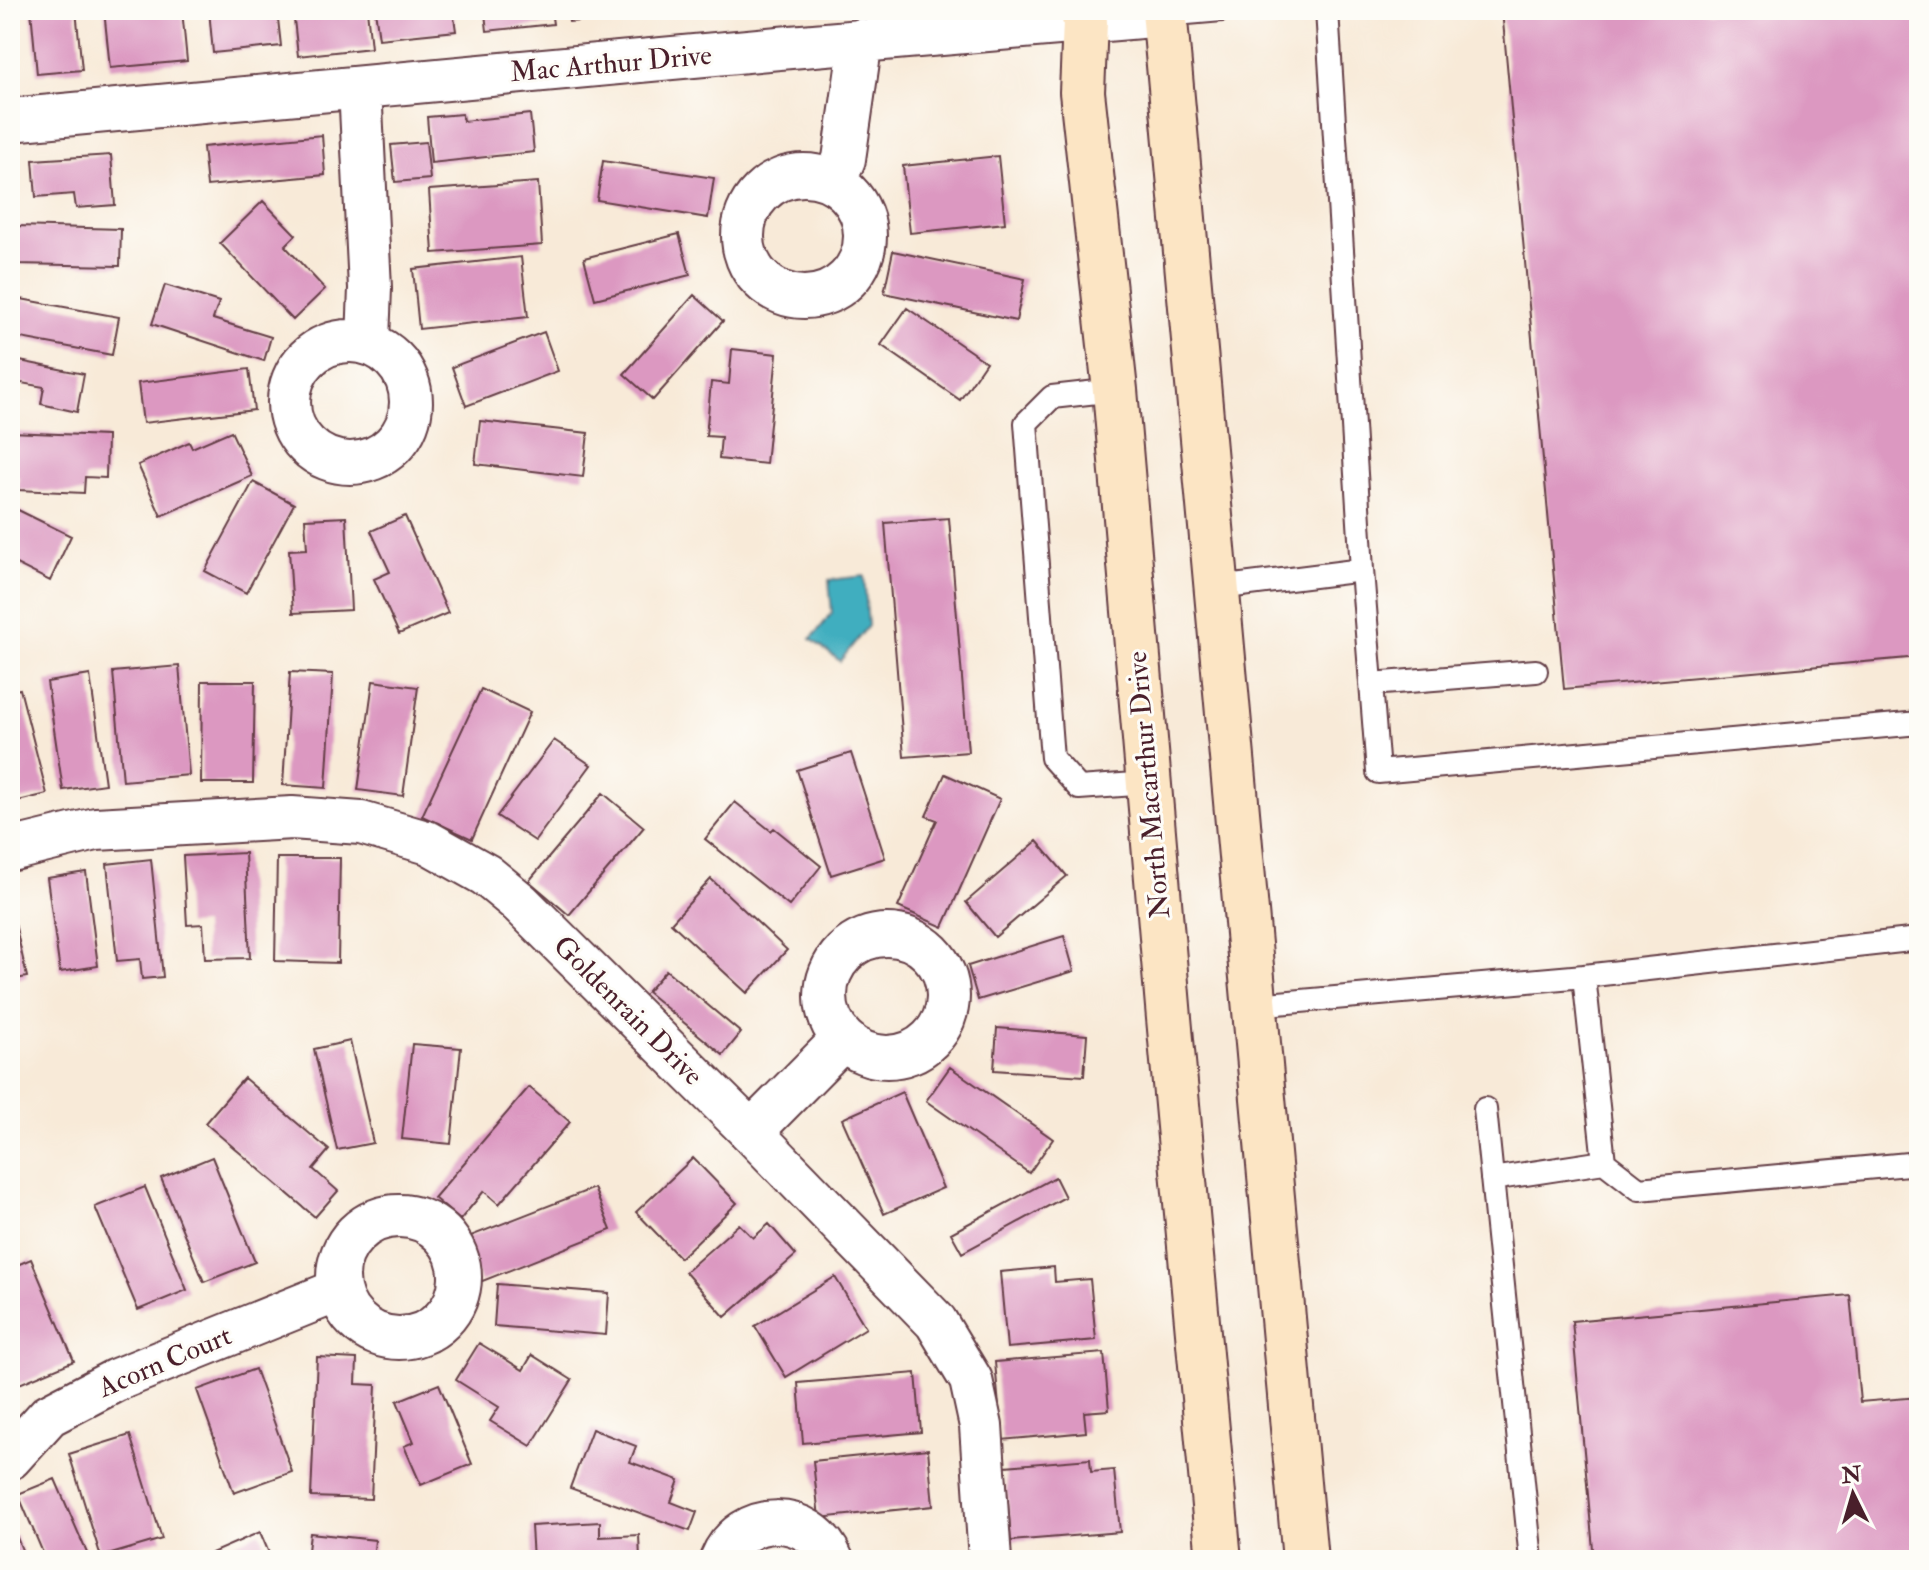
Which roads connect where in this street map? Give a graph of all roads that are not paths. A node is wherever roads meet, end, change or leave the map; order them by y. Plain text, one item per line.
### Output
1 (1222, 10) edge
2 (1327, 10) edge
3 (1164, 12) edge
4 (1084, 16) edge
5 (861, 40) junction
6 (360, 88) junction
7 (10, 120) edge
8 (835, 181) dead end
9 (368, 341) dead end
10 (1115, 390) junction
11 (1362, 570) junction
12 (1218, 588) junction
13 (1536, 671) dead end
14 (1371, 684) junction
15 (1919, 723) edge
16 (1149, 783) junction
17 (10, 850) edge
18 (1919, 939) edge
19 (1584, 976) junction
20 (1256, 1005) junction
21 (842, 1040) dead end
22 (1485, 1109) dead end
23 (751, 1132) junction
24 (1604, 1162) junction
25 (1919, 1163) edge
26 (1492, 1179) junction
27 (337, 1291) dead end
28 (10, 1458) edge
29 (721, 1560) edge
30 (832, 1560) edge
31 (990, 1560) edge
32 (1219, 1560) edge
33 (1305, 1560) edge
34 (1531, 1560) edge

1 - 3 lane
2 - 11 lane
3 - 4 street, Mac Arthur Drive
3 - 12 main road
4 - 5 street, Mac Arthur Drive
4 - 10 main road, North Macarthur Drive
5 - 6 street, Mac Arthur Drive
5 - 8 street
6 - 7 street, Mac Arthur Drive
6 - 9 street
10 - 16 main road, North Macarthur Drive
10 - 16 lane
11 - 12 lane
11 - 14 lane
12 - 20 main road
13 - 14 lane
14 - 15 lane
16 - 32 main road, North Macarthur Drive
17 - 23 street, Goldenrain Drive
18 - 19 lane
19 - 20 lane
19 - 24 lane
20 - 33 main road
21 - 23 street
22 - 26 lane
23 - 31 street, Goldenrain Drive
24 - 25 lane
24 - 26 lane
26 - 34 lane
27 - 28 street, Acorn Court
29 - 30 street

